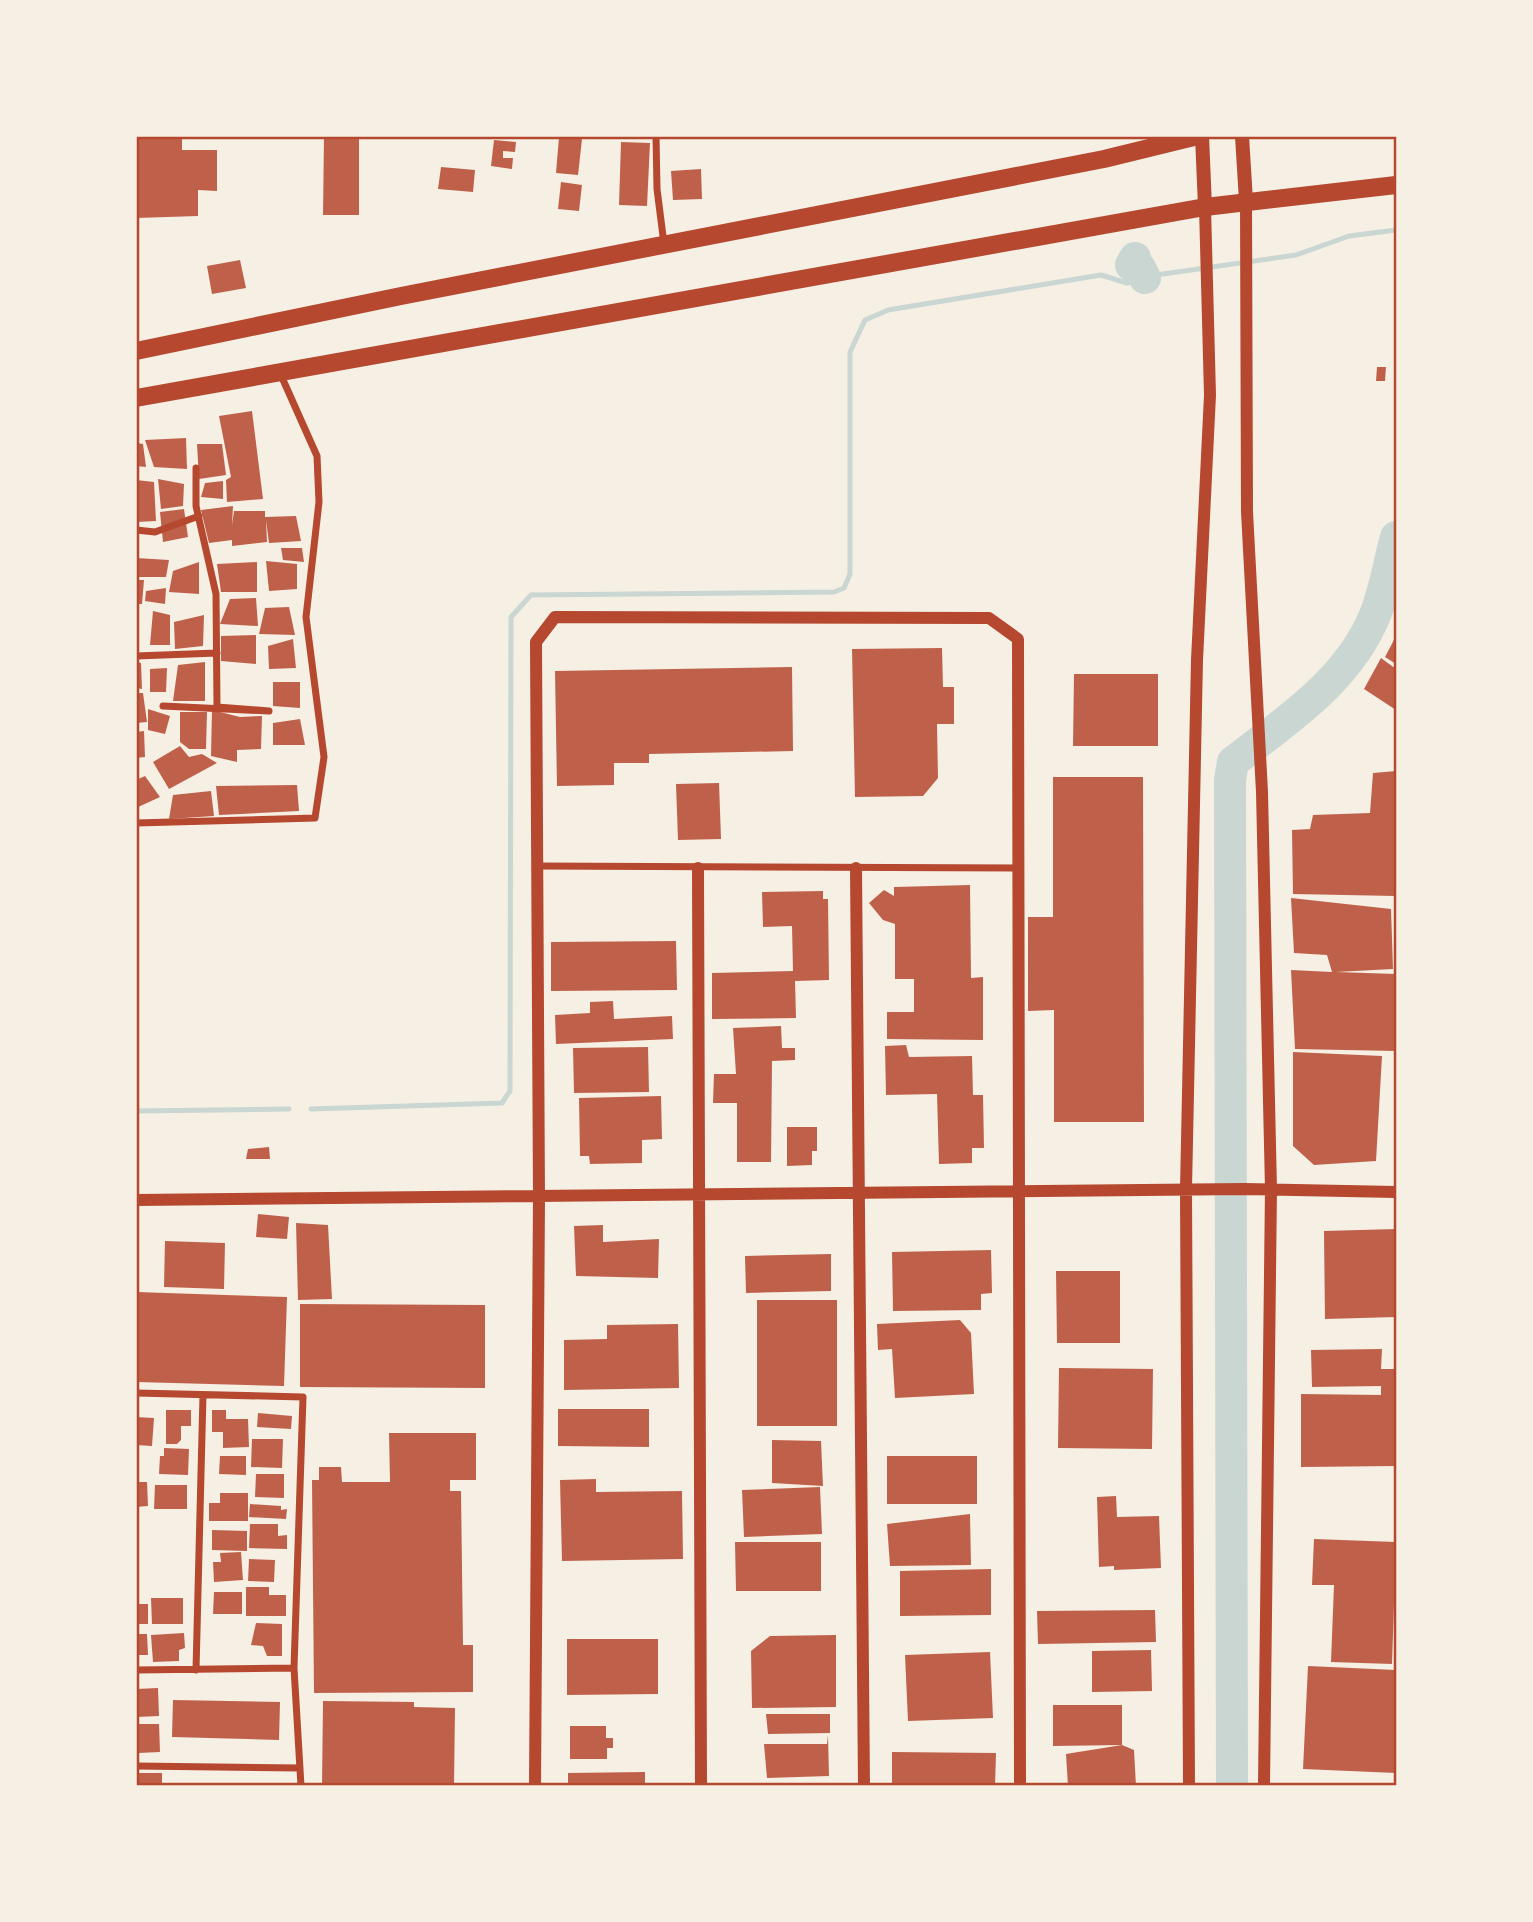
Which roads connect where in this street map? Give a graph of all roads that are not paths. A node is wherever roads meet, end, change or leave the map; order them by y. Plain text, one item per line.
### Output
1 (656, 136) edge
2 (1200, 136) edge
3 (1242, 136) edge
4 (1396, 185) edge
5 (1246, 201) junction
6 (1205, 207) junction
7 (664, 245) junction
8 (136, 351) edge
9 (279, 373) junction
10 (136, 398) edge
11 (196, 468) dead end
12 (199, 516) junction
13 (136, 530) edge
14 (216, 653) junction
15 (136, 656) edge
16 (163, 706) dead end
17 (136, 823) edge
18 (536, 866) junction
19 (1018, 867) junction
20 (698, 868) junction
21 (856, 868) junction
22 (1186, 1189) junction
23 (1271, 1189) junction
24 (1021, 1192) junction
25 (1396, 1192) edge
26 (858, 1194) junction
27 (697, 1195) junction
28 (539, 1198) junction
29 (136, 1200) edge
30 (136, 1393) edge
31 (203, 1395) junction
32 (294, 1668) junction
33 (136, 1670) edge
34 (196, 1670) junction
35 (136, 1766) edge
36 (300, 1768) junction
37 (301, 1786) edge
38 (535, 1786) edge
39 (701, 1786) edge
40 (864, 1786) edge
41 (1020, 1786) edge
42 (1189, 1786) edge
43 (1264, 1786) edge

1 - 7 street
2 - 6 main road
2 - 7 highway
3 - 5 main road
4 - 5 highway
5 - 6 highway
5 - 23 street
6 - 9 highway
6 - 22 street
7 - 8 highway
9 - 10 highway
9 - 17 street
11 - 12 street
12 - 13 street
12 - 14 street
14 - 15 street
14 - 16 street
18 - 19 street
18 - 20 street
18 - 28 street
19 - 21 street
19 - 24 street
20 - 21 street
20 - 27 street
21 - 26 street
22 - 23 street
22 - 24 street
22 - 42 street
23 - 25 street
23 - 43 street
24 - 26 street
24 - 41 street
26 - 27 street
26 - 40 street
27 - 28 street
27 - 39 street
28 - 29 street
28 - 38 street
30 - 31 street
31 - 32 street
31 - 34 street
32 - 34 street
32 - 36 street
33 - 34 street
35 - 36 street
36 - 37 street

